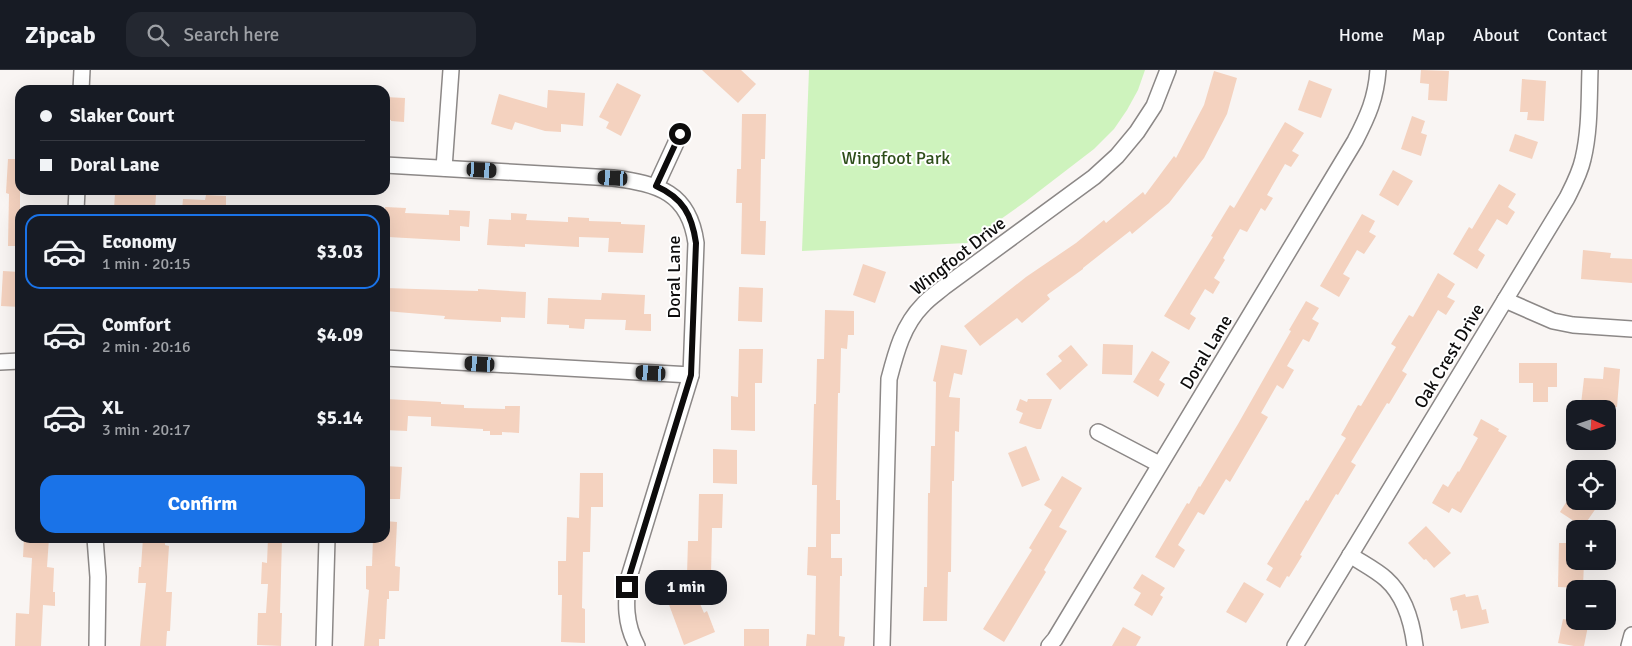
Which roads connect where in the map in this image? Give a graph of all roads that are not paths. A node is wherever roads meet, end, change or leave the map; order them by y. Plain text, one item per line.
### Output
1 (82, 70) edge
2 (451, 70) edge
3 (1168, 70) edge
4 (1378, 70) edge
5 (1590, 70) edge
6 (81, 85) edge
7 (680, 134) dead end
8 (390, 165) edge
9 (444, 168) junction
10 (656, 186) junction
11 (1505, 300) junction
12 (1632, 329) edge
13 (390, 358) edge
14 (15, 361) edge
15 (0, 362) edge
16 (691, 375) junction
17 (1098, 432) dead end
18 (1159, 464) junction
19 (95, 543) edge
20 (327, 543) edge
21 (1350, 555) junction
22 (1632, 635) edge
23 (97, 646) edge
24 (324, 646) edge
25 (637, 646) edge
26 (882, 646) edge
27 (1049, 646) edge
28 (1295, 646) edge
29 (1415, 646) edge
30 (1630, 646) edge

1 - 6 street
2 - 9 street
3 - 26 street, Wingfoot Drive
4 - 18 street, Doral Lane
5 - 11 street, Oak Crest Drive
7 - 10 street
8 - 9 street, Doral Lane
9 - 10 street, Doral Lane
10 - 16 street, Doral Lane
11 - 12 street
11 - 21 street, Oak Crest Drive
13 - 16 street
14 - 15 street
16 - 25 street, Doral Lane
17 - 18 street
18 - 27 street, Doral Lane
19 - 23 street
20 - 24 street
21 - 28 street, Oak Crest Drive
21 - 29 street
22 - 30 street

